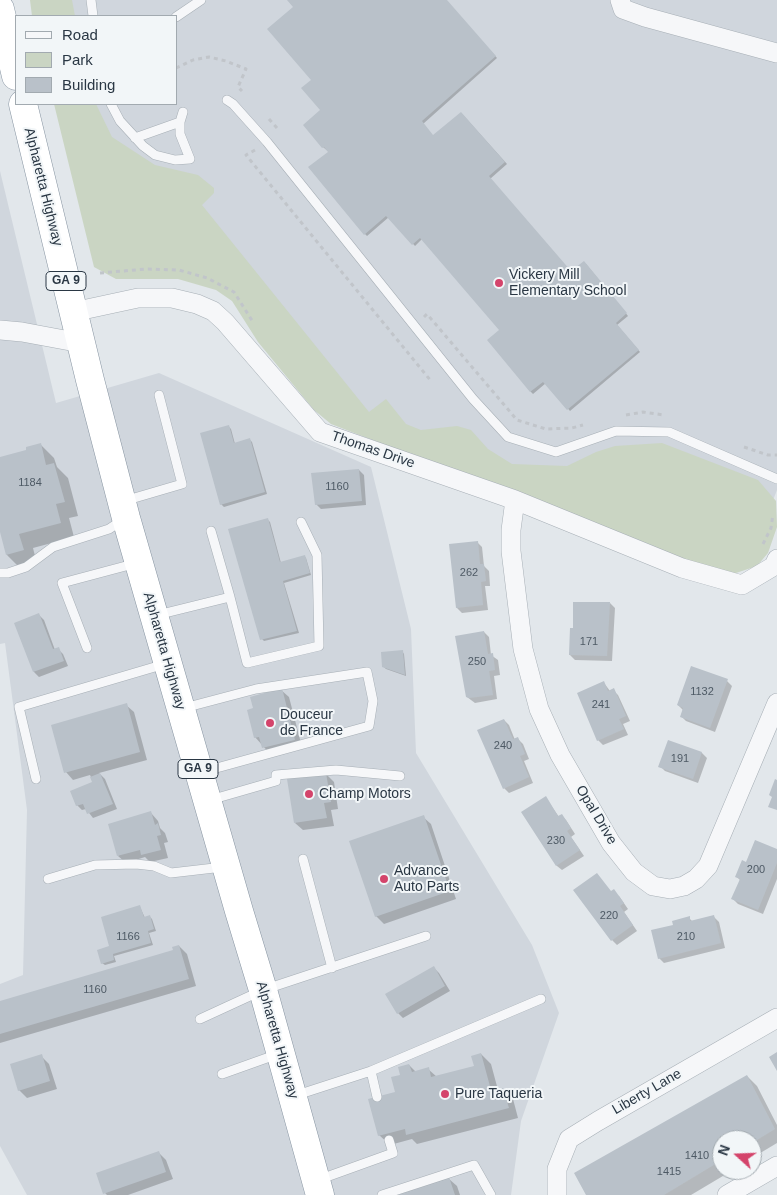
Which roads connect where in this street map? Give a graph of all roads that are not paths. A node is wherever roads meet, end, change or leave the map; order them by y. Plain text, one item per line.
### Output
1 (91, 0) edge
2 (201, 0) edge
3 (620, 0) edge
4 (0, 12) edge
5 (94, 15) edge
6 (178, 16) edge
7 (777, 54) edge
8 (15, 72) edge
9 (227, 100) dead end
10 (23, 105) edge
11 (112, 105) edge
12 (183, 112) dead end
13 (180, 122) junction
14 (135, 138) junction
15 (74, 312) junction
16 (0, 330) edge
17 (81, 343) junction
18 (159, 395) dead end
19 (777, 479) edge
20 (516, 500) junction
21 (124, 510) junction
22 (301, 522) dead end
23 (211, 531) dead end
24 (777, 559) edge
25 (139, 562) junction
26 (0, 572) edge
27 (230, 597) junction
28 (154, 616) junction
29 (87, 648) dead end
30 (168, 663) junction
31 (777, 703) edge
32 (181, 708) junction
33 (199, 773) junction
34 (400, 776) dead end
35 (36, 779) dead end
36 (207, 800) junction
37 (303, 859) dead end
38 (226, 867) junction
39 (48, 879) dead end
40 (426, 936) dead end
41 (332, 968) junction
42 (263, 990) junction
43 (540, 999) dead end
44 (777, 1018) edge
45 (200, 1019) dead end
46 (280, 1053) junction
47 (371, 1071) junction
48 (222, 1074) dead end
49 (292, 1097) junction
50 (377, 1097) dead end
51 (389, 1140) dead end
52 (777, 1166) edge
53 (318, 1188) edge
54 (382, 1195) edge
55 (491, 1195) edge
56 (557, 1195) edge
57 (727, 1195) edge

1 - 5 lane
2 - 6 lane
3 - 7 street
4 - 8 highway
9 - 19 lane
10 - 15 highway, Alpharetta Highway / GA 9
11 - 14 lane
12 - 13 lane
13 - 14 lane
13 - 14 lane
15 - 17 highway, Alpharetta Highway / GA 9
15 - 20 street, Thomas Drive
16 - 17 street
17 - 21 highway, Alpharetta Highway / GA 9
18 - 21 lane
20 - 24 street, Thomas Drive
20 - 31 street, Opal Drive
21 - 25 highway, Alpharetta Highway / GA 9
21 - 26 lane
22 - 27 lane
23 - 27 lane
25 - 28 highway, Alpharetta Highway / GA 9
25 - 29 lane
27 - 28 lane
28 - 30 highway, Alpharetta Highway / GA 9
30 - 32 highway, Alpharetta Highway / GA 9
30 - 35 lane
32 - 33 highway, Alpharetta Highway / GA 9
32 - 33 lane
33 - 36 highway, Alpharetta Highway / GA 9
34 - 36 lane
36 - 38 highway, Alpharetta Highway / GA 9
37 - 41 lane
38 - 39 lane
38 - 42 highway, Alpharetta Highway / GA 9
40 - 41 lane
41 - 42 lane
42 - 45 lane
42 - 46 highway, Alpharetta Highway / GA 9
43 - 47 lane
44 - 56 street, Liberty Lane
46 - 48 lane
46 - 49 highway, Alpharetta Highway / GA 9
47 - 49 lane
47 - 50 lane
49 - 53 highway, Alpharetta Highway / GA 9
51 - 53 lane
52 - 57 street
54 - 55 lane

